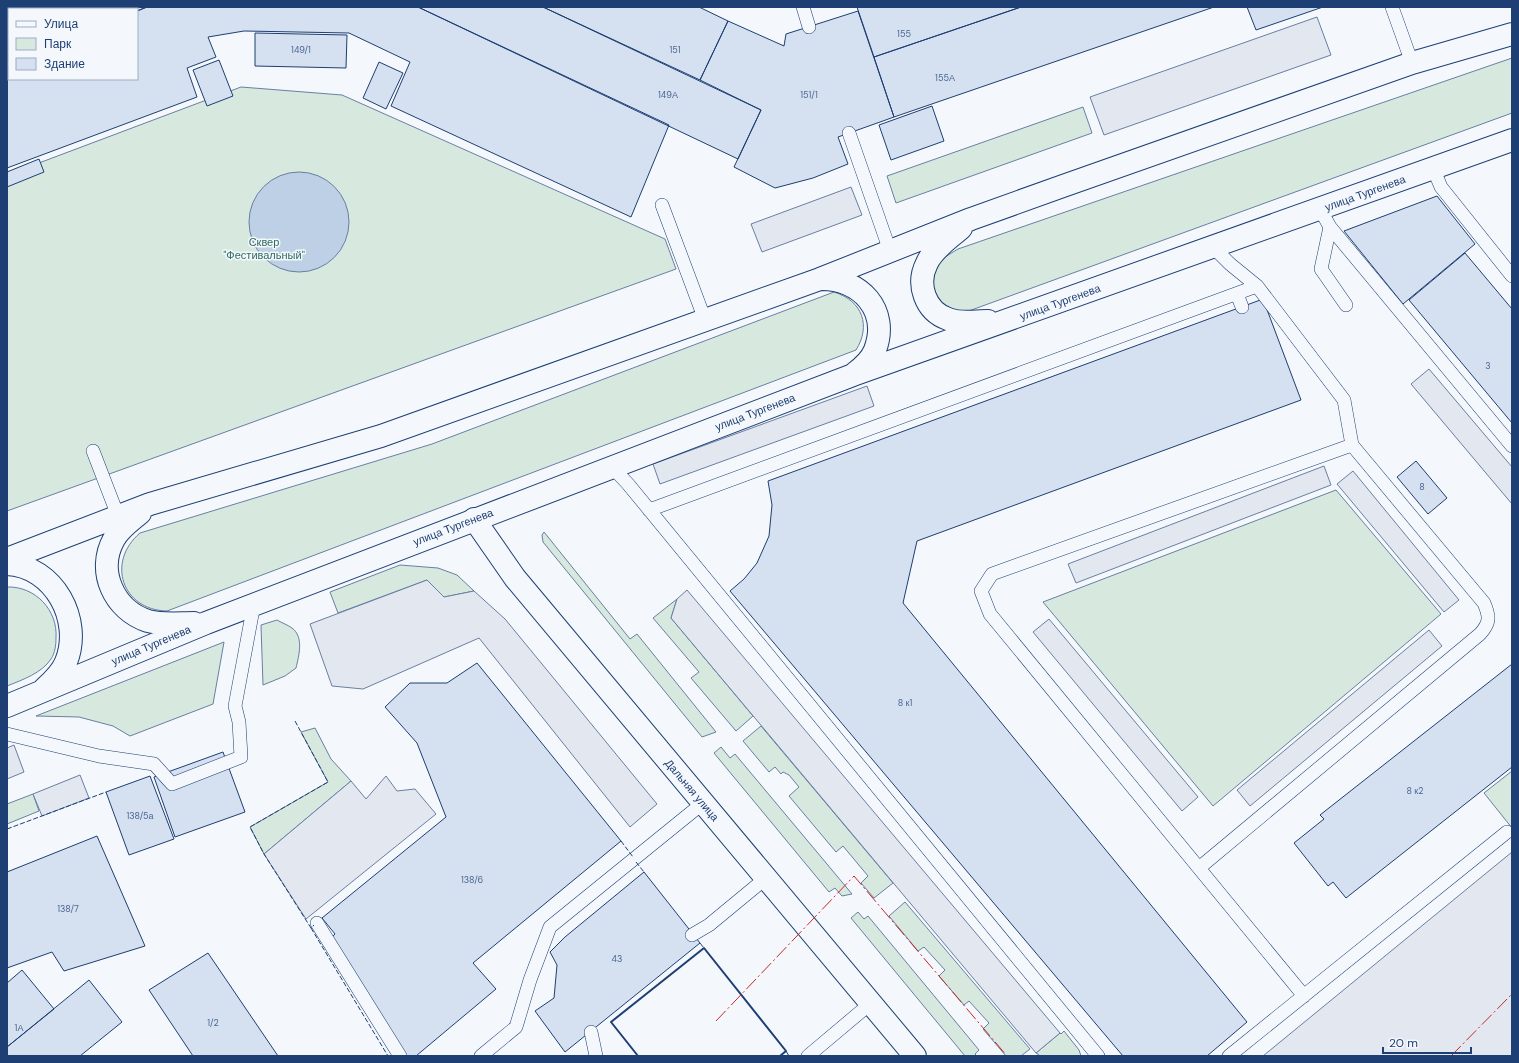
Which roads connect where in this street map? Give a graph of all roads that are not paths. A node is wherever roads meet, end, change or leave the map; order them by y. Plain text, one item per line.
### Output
1 (803, 7) edge
2 (1392, 7) edge
3 (809, 27) dead end
4 (1512, 34) edge
5 (1412, 63) junction
6 (849, 133) dead end
7 (1512, 140) edge
8 (1433, 168) junction
9 (662, 205) dead end
10 (1320, 209) junction
11 (971, 219) junction
12 (1330, 227) junction
13 (1213, 247) junction
14 (890, 251) junction
15 (1512, 276) edge
16 (820, 279) junction
17 (1257, 286) junction
18 (1237, 294) junction
19 (1346, 305) dead end
20 (1242, 307) dead end
21 (705, 320) junction
22 (1009, 320) junction
23 (852, 375) junction
24 (1352, 445) junction
25 (1512, 446) edge
26 (93, 451) dead end
27 (612, 467) junction
28 (150, 504) junction
29 (648, 510) junction
30 (118, 516) junction
31 (474, 519) junction
32 (7, 559) edge
33 (7, 564) edge
34 (254, 604) junction
35 (206, 623) junction
36 (43, 691) junction
37 (7, 706) edge
38 (7, 734) edge
39 (703, 803) junction
40 (1507, 832) dead end
41 (1199, 868) junction
42 (766, 878) junction
43 (317, 923) dead end
44 (692, 934) dead end
45 (1304, 996) junction
46 (871, 1003) junction
47 (591, 1032) dead end
48 (400, 1056) edge
49 (481, 1056) edge
50 (596, 1056) edge
51 (808, 1056) edge
52 (915, 1056) edge
53 (1098, 1056) edge
54 (1229, 1056) edge

1 - 3 lane
2 - 5 lane
4 - 5 main road
5 - 11 main road
6 - 14 lane
7 - 8 main road, улица Тургенева
8 - 10 main road, улица Тургенева
8 - 15 lane
9 - 21 lane
10 - 12 lane
10 - 13 main road, улица Тургенева
11 - 14 main road
11 - 22 main road
12 - 19 lane
12 - 25 lane
13 - 17 lane
13 - 22 main road, улица Тургенева
14 - 16 main road
16 - 21 main road
16 - 23 main road
17 - 18 lane
17 - 24 lane
18 - 20 lane
18 - 29 lane
21 - 28 main road
22 - 23 main road, улица Тургенева
23 - 27 main road, улица Тургенева
24 - 41 lane
24 - 41 lane
26 - 30 lane
27 - 29 lane
27 - 31 main road, улица Тургенева
28 - 30 main road
28 - 35 main road
29 - 53 lane
30 - 32 main road
31 - 34 main road, улица Тургенева
31 - 39 main road, Дальняя улица
33 - 36 main road
34 - 35 main road, улица Тургенева
34 - 38 lane
35 - 36 main road, улица Тургенева
36 - 37 main road, улица Тургенева
39 - 42 main road, Дальняя улица
39 - 49 lane
40 - 45 lane
41 - 45 lane
42 - 44 lane
42 - 46 main road, Дальняя улица
43 - 48 lane
45 - 54 lane
46 - 51 lane
46 - 52 main road, Дальняя улица
47 - 50 lane

